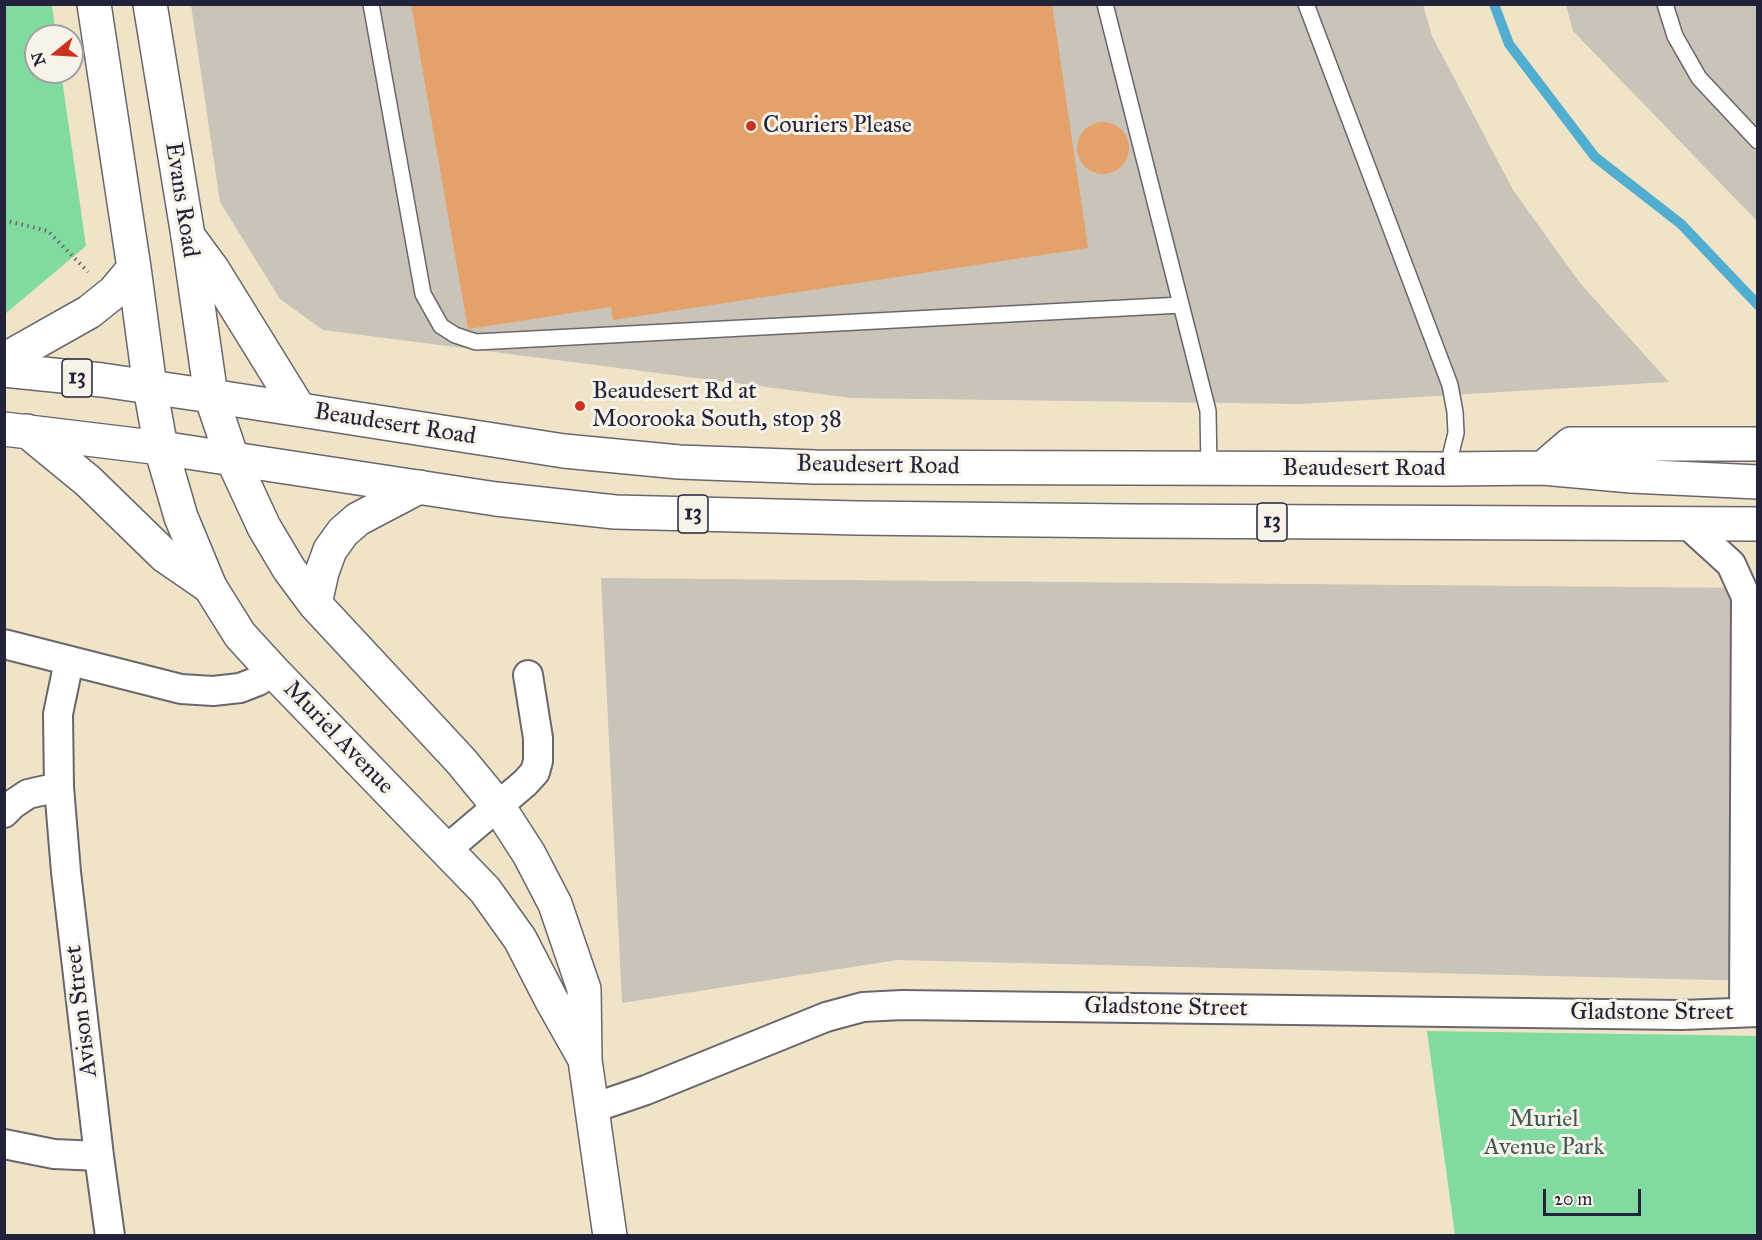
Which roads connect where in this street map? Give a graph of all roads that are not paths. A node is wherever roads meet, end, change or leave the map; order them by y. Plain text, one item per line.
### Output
1 (94, 4) edge
2 (150, 4) edge
3 (371, 4) edge
4 (1105, 4) edge
5 (1306, 4) edge
6 (1665, 4) edge
7 (1757, 139) edge
8 (188, 236) junction
9 (134, 268) junction
10 (1181, 305) junction
11 (4, 360) edge
12 (4, 370) edge
13 (150, 387) junction
14 (211, 396) junction
15 (299, 409) junction
16 (16, 430) edge
17 (1758, 444) edge
18 (161, 448) junction
19 (232, 458) junction
20 (1209, 468) junction
21 (1542, 468) junction
22 (1448, 469) junction
23 (1758, 482) edge
24 (419, 487) junction
25 (1687, 524) junction
26 (1758, 524) edge
27 (1752, 586) edge
28 (210, 587) junction
29 (315, 604) junction
30 (4, 644) edge
31 (69, 661) junction
32 (273, 671) junction
33 (528, 675) dead end
34 (59, 787) junction
35 (498, 806) junction
36 (4, 813) edge
37 (446, 850) junction
38 (1751, 1012) edge
39 (585, 1060) junction
40 (593, 1108) junction
41 (4, 1144) edge
42 (99, 1156) junction
43 (110, 1236) edge
44 (610, 1236) edge

1 - 9 main road
2 - 8 main road, Evans Road
3 - 10 lane
4 - 10 lane
5 - 22 lane
6 - 7 lane
8 - 14 main road, Evans Road
8 - 15 main road
9 - 11 main road
9 - 13 main road
10 - 20 lane
12 - 13 main road, Beaudesert Road / 13
13 - 14 main road, Beaudesert Road / 13
13 - 18 main road, Muriel Avenue
14 - 15 main road, Beaudesert Road / 13
14 - 19 main road, Muriel Avenue
15 - 20 main road, Beaudesert Road / 13
16 - 18 main road, 13
16 - 28 main road
17 - 21 main road
18 - 19 main road, 13
18 - 28 main road, Muriel Avenue
19 - 24 main road, 13
19 - 29 main road, Muriel Avenue
20 - 22 main road, Beaudesert Road / 13
21 - 22 main road, Beaudesert Road / 13
21 - 23 main road, Beaudesert Road / 13
24 - 25 main road, 13
24 - 29 main road
25 - 26 main road, 13
25 - 27 street
27 - 38 street
28 - 32 main road, Muriel Avenue
29 - 35 main road, Muriel Avenue
30 - 31 street
31 - 32 street
31 - 34 street, Avison Street
32 - 37 main road, Muriel Avenue
33 - 35 street
34 - 36 street
34 - 42 street, Avison Street
35 - 37 street
35 - 39 main road, Muriel Avenue
37 - 39 main road, Muriel Avenue
38 - 40 street, Gladstone Street
39 - 40 main road, Muriel Avenue
40 - 44 main road, Muriel Avenue
41 - 42 street
42 - 43 street, Avison Street

